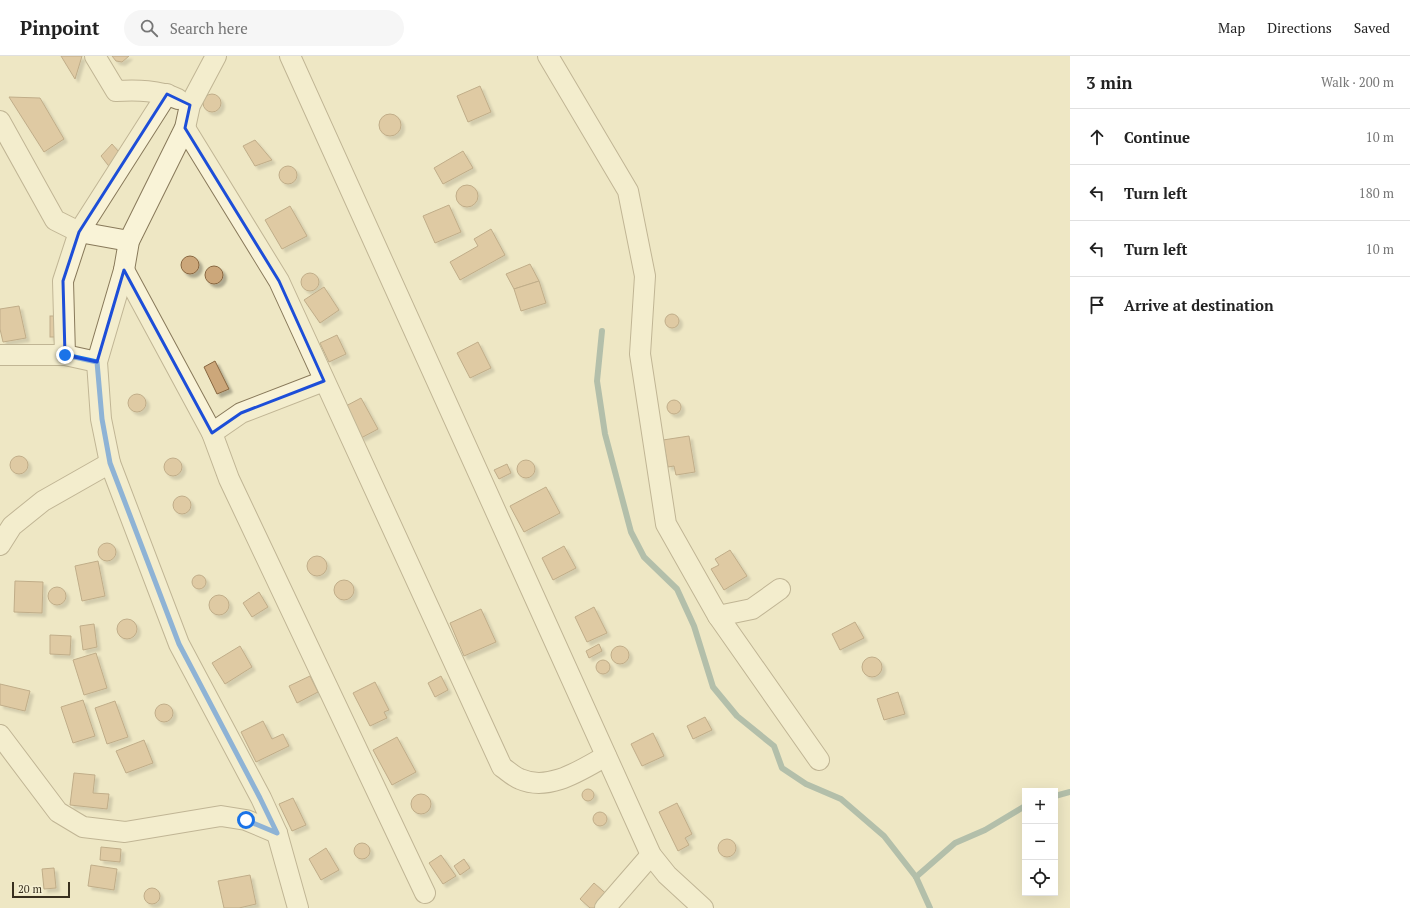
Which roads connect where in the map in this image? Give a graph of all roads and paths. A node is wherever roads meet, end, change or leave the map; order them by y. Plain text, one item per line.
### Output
1 (95, 56) edge
2 (216, 56) edge
3 (290, 56) edge
4 (548, 56) edge
5 (167, 94) junction
6 (190, 105) junction
7 (0, 121) edge
8 (185, 128) junction
9 (79, 232) junction
10 (128, 241) junction
11 (124, 270) junction
12 (0, 355) edge
13 (65, 355) junction
14 (97, 362) junction
15 (324, 381) junction
16 (212, 432) junction
17 (110, 463) junction
18 (0, 545) edge
19 (780, 589) dead end
20 (718, 616) junction
21 (0, 735) edge
22 (606, 756) junction
23 (819, 760) dead end
24 (277, 833) junction
25 (651, 855) junction
26 (425, 893) dead end
27 (298, 908) edge
28 (604, 908) edge
29 (703, 908) edge

1 - 5 street
2 - 6 street
3 - 22 street
4 - 20 street
5 - 6 street
5 - 9 street
6 - 8 street
7 - 9 street
8 - 10 street
8 - 15 street
9 - 10 street
9 - 13 street
10 - 11 street
11 - 14 street
11 - 16 street
12 - 13 street
13 - 14 street
14 - 17 street
15 - 16 street
15 - 22 street
16 - 26 street
17 - 18 street
17 - 24 street
19 - 20 street
20 - 23 street
21 - 24 street
22 - 25 street
24 - 27 street
25 - 28 street
25 - 29 street

